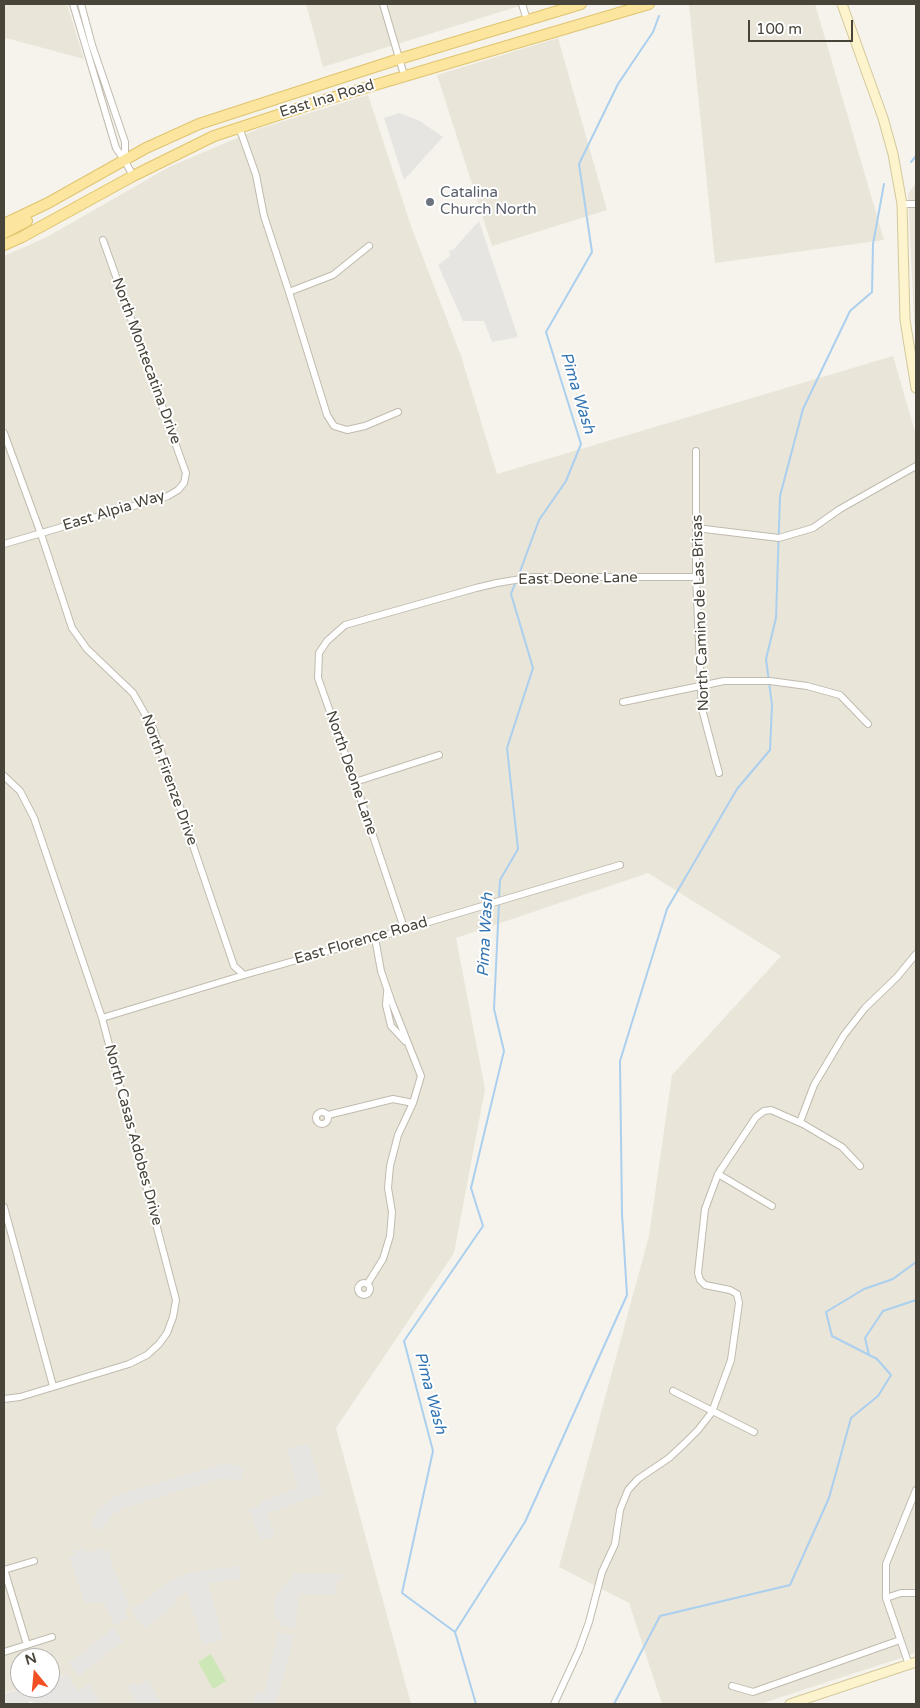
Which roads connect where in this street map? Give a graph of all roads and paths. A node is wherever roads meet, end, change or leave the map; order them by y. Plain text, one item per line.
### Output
1 (72, 4) edge
2 (80, 4) edge
3 (383, 4) edge
4 (522, 4) edge
5 (581, 4) edge
6 (649, 4) edge
7 (842, 4) edge
8 (527, 20) junction
9 (399, 59) junction
10 (404, 76) junction
11 (239, 127) junction
12 (125, 160) junction
13 (133, 176) junction
14 (48, 203) junction
15 (902, 204) junction
16 (916, 204) edge
17 (4, 224) edge
18 (4, 233) edge
19 (103, 240) dead end
20 (4, 245) edge
21 (369, 246) dead end
22 (289, 292) junction
23 (916, 388) edge
24 (398, 412) dead end
25 (4, 434) edge
26 (696, 451) dead end
27 (916, 466) edge
28 (184, 483) joint
29 (696, 528) junction
30 (40, 534) junction
31 (4, 544) edge
32 (696, 577) junction
33 (345, 625) joint
34 (701, 685) junction
35 (623, 702) dead end
36 (868, 724) dead end
37 (439, 755) dead end
38 (719, 773) dead end
39 (4, 776) edge
40 (355, 782) junction
41 (620, 865) dead end
42 (404, 928) junction
43 (375, 938) junction
44 (916, 954) edge
45 (244, 975) junction
46 (102, 1018) junction
47 (413, 1103) junction
48 (328, 1115) dead end
49 (800, 1122) junction
50 (860, 1166) dead end
51 (718, 1174) junction
52 (772, 1206) dead end
53 (4, 1207) edge
54 (368, 1283) dead end
55 (53, 1386) junction
56 (673, 1392) dead end
57 (4, 1399) edge
58 (712, 1412) junction
59 (754, 1432) dead end
60 (916, 1490) edge
61 (34, 1561) dead end
62 (4, 1570) edge
63 (916, 1593) edge
64 (886, 1598) junction
65 (52, 1638) dead end
66 (900, 1640) junction
67 (27, 1645) junction
68 (4, 1652) edge
69 (913, 1663) edge
70 (732, 1686) dead end
71 (554, 1704) edge
72 (790, 1704) edge

1 - 12 street
2 - 12 street
3 - 9 street
4 - 8 street
5 - 8 main road, East Ina Road
6 - 10 main road, East Ina Road
7 - 15 main road
8 - 9 main road, East Ina Road
9 - 10 street
9 - 12 main road, East Ina Road
10 - 11 main road, East Ina Road
11 - 13 main road, East Ina Road
11 - 22 street
12 - 13 street
12 - 14 main road, East Ina Road
13 - 20 main road, East Ina Road
14 - 17 main road, East Ina Road
14 - 18 main road
15 - 16 street
15 - 23 main road
19 - 28 street, North Montecatina Drive
21 - 22 street
22 - 24 street
25 - 30 street, North Firenze Drive
26 - 29 street, North Camino de Las Brisas
27 - 29 street
28 - 30 street, East Alpia Way
29 - 32 street, North Camino de Las Brisas
30 - 31 street, East Alpia Way
30 - 45 street, North Firenze Drive
32 - 33 street, East Deone Lane
32 - 34 street, North Camino de Las Brisas
33 - 40 street, North Deone Lane
34 - 35 street
34 - 36 street
34 - 38 street, North Camino de Las Brisas
37 - 40 street
39 - 46 street, North Casas Adobes Drive
40 - 42 street, North Deone Lane
41 - 42 street, East Florence Road
42 - 43 street, East Florence Road
43 - 45 street, East Florence Road
43 - 47 street
44 - 49 street
45 - 46 street, East Florence Road
46 - 55 street, North Casas Adobes Drive
47 - 48 street
47 - 54 street
49 - 50 street
49 - 51 street
51 - 52 street
51 - 58 street
53 - 55 street
55 - 57 street, North Casas Adobes Drive
56 - 58 street
58 - 59 street
58 - 71 street
60 - 64 street
61 - 62 street
62 - 67 street
63 - 64 street
64 - 66 street
65 - 67 street
66 - 69 street
66 - 70 street
67 - 68 street
69 - 72 main road

